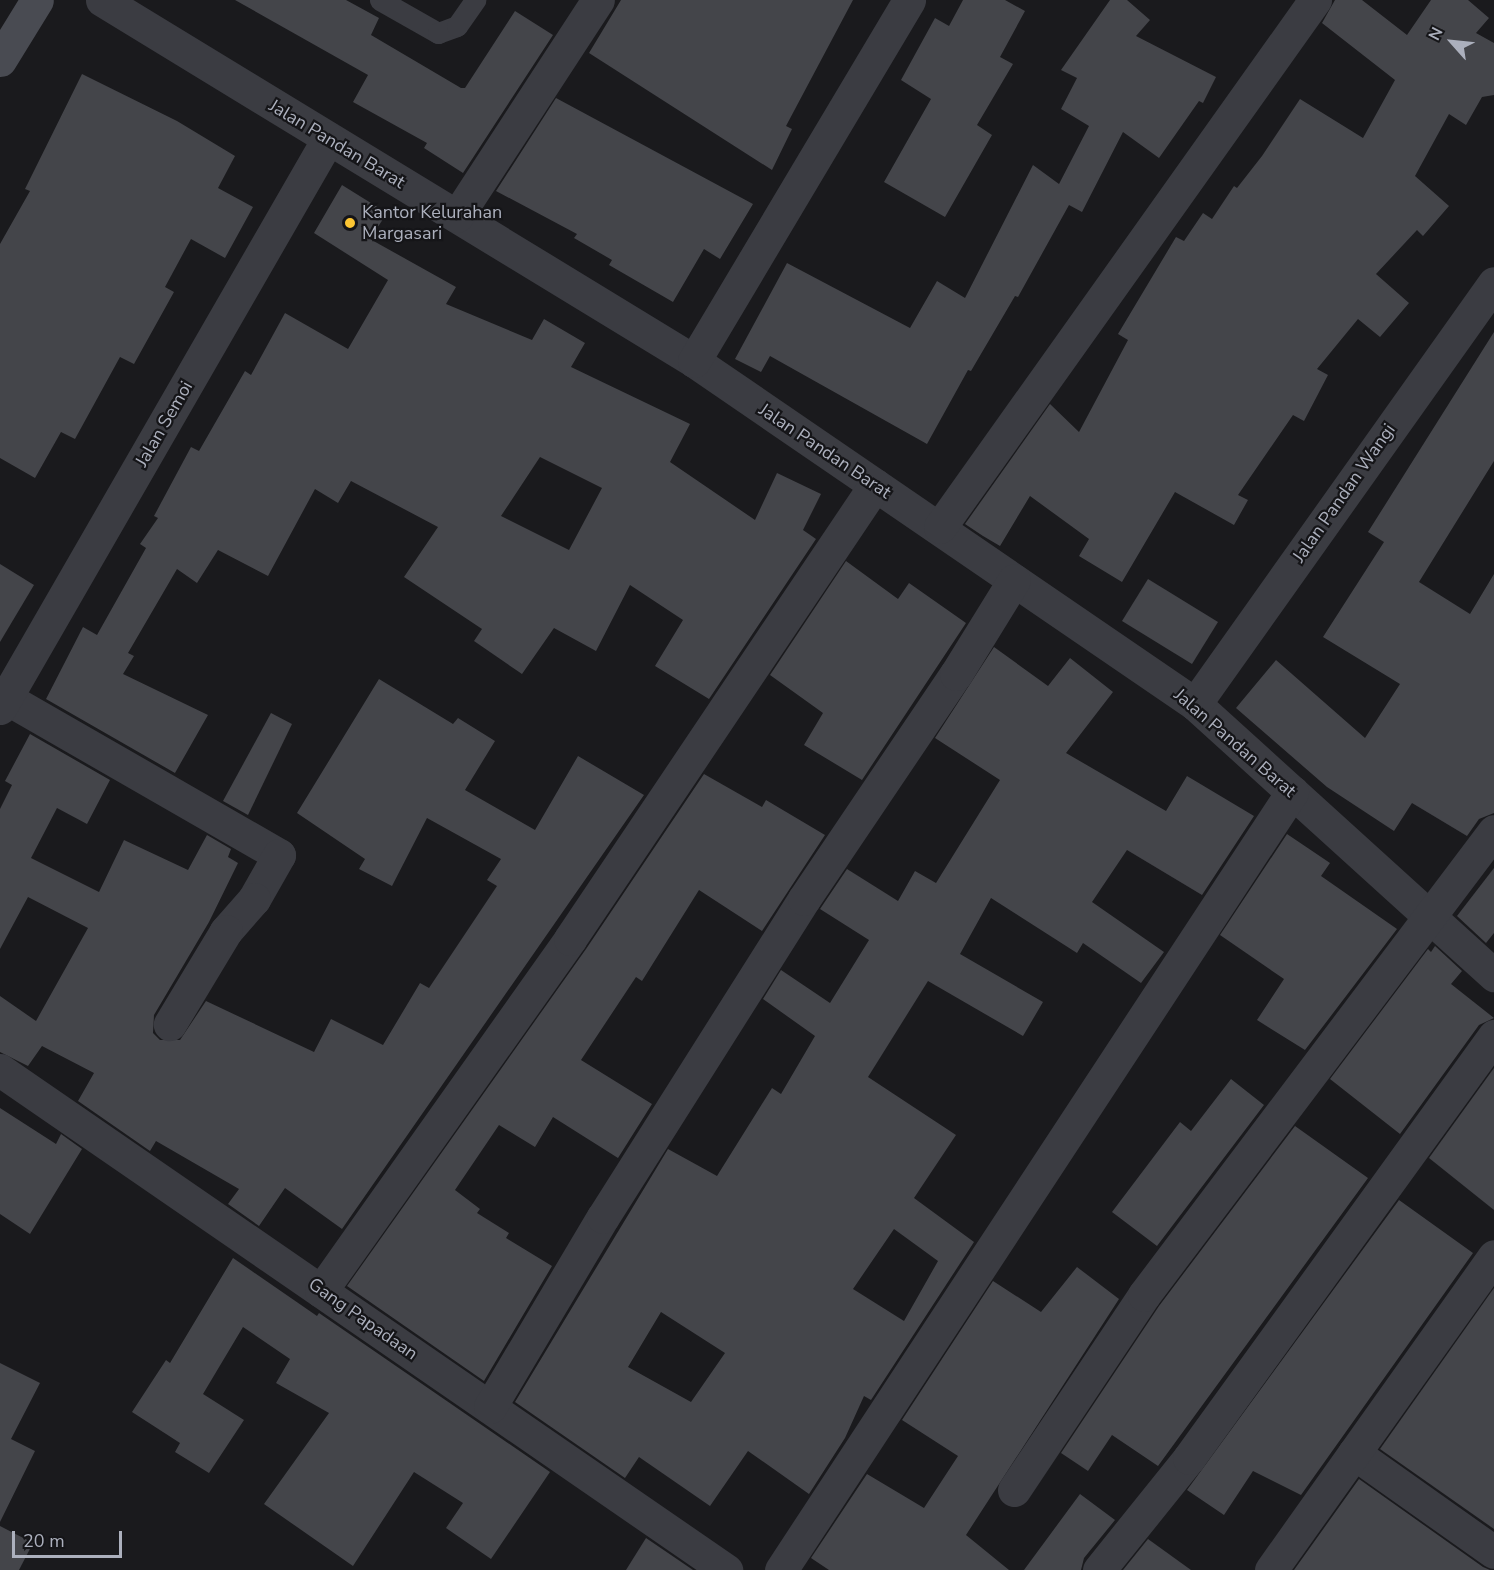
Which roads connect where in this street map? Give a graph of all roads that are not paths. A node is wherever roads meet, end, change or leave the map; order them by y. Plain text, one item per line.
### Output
1 (38, 0) edge
2 (102, 0) edge
3 (380, 0) edge
4 (475, 0) edge
5 (909, 0) edge
6 (1315, 0) edge
7 (590, 2) edge
8 (0, 60) edge
9 (328, 139) junction
10 (457, 216) junction
11 (1494, 283) edge
12 (694, 361) junction
13 (875, 485) junction
14 (940, 527) junction
15 (1014, 580) junction
16 (3, 703) edge
17 (1195, 704) junction
18 (1292, 792) junction
19 (1494, 831) edge
20 (1431, 918) junction
21 (1494, 975) edge
22 (170, 1024) dead end
23 (1494, 1036) edge
24 (0, 1070) edge
25 (1494, 1256) edge
26 (321, 1291) junction
27 (490, 1407) junction
28 (1354, 1453) junction
29 (1014, 1490) dead end
30 (1494, 1552) edge
31 (726, 1570) edge
32 (781, 1570) edge
33 (1099, 1570) edge
34 (1271, 1570) edge

1 - 8 main road
2 - 9 street, Jalan Pandan Barat
3 - 4 lane
5 - 12 street
6 - 14 street
7 - 10 street
9 - 10 street, Jalan Pandan Barat
9 - 16 street, Jalan Semoi
10 - 12 street, Jalan Pandan Barat
11 - 17 street, Jalan Pandan Wangi
12 - 13 street, Jalan Pandan Barat
13 - 14 street, Jalan Pandan Barat
13 - 26 street
14 - 15 street, Jalan Pandan Barat
15 - 17 street, Jalan Pandan Barat
15 - 27 street
16 - 22 street
17 - 18 street, Jalan Pandan Barat
18 - 20 street, Jalan Pandan Barat
18 - 32 street
19 - 20 street
20 - 21 street, Jalan Pandan Barat
20 - 29 street
23 - 33 street
24 - 26 street, Gang Papadaan
25 - 28 street
26 - 27 street, Gang Papadaan
27 - 31 street, Gang Papadaan
28 - 30 street
28 - 34 street

